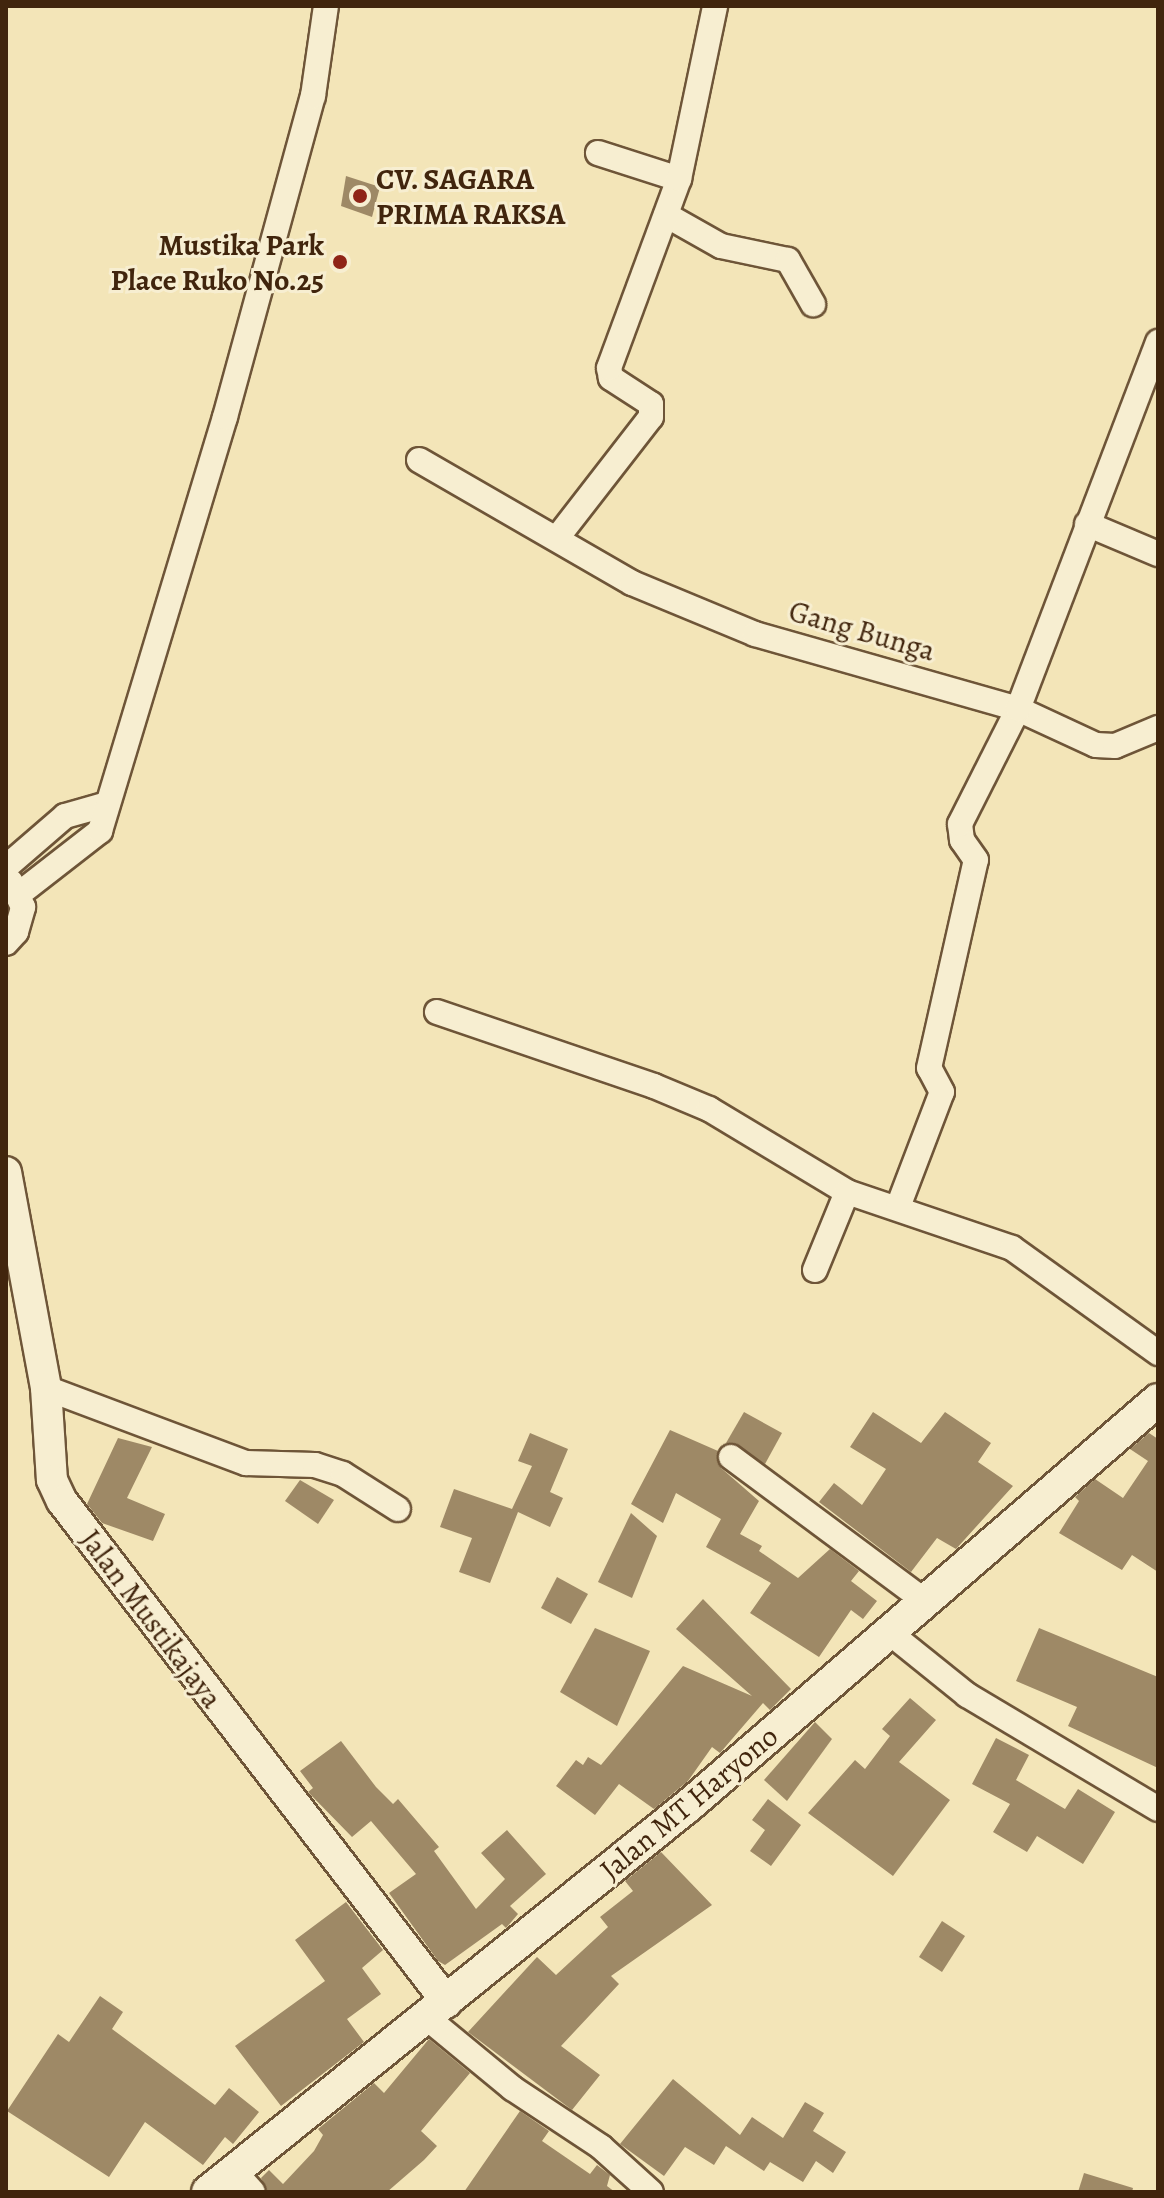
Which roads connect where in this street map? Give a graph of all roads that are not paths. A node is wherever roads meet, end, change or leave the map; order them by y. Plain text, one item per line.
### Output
1 (326, 6) edge
2 (715, 6) edge
3 (598, 153) dead end
4 (679, 179) junction
5 (666, 215) junction
6 (813, 304) dead end
7 (1158, 342) edge
8 (419, 460) dead end
9 (1087, 524) junction
10 (557, 538) junction
11 (1158, 554) edge
12 (1018, 709) junction
13 (1158, 728) edge
14 (104, 805) junction
15 (6, 867) edge
16 (13, 886) edge
17 (6, 943) edge
18 (437, 1012) dead end
19 (6, 1172) edge
20 (847, 1192) junction
21 (898, 1207) junction
22 (815, 1270) dead end
23 (1158, 1353) edge
24 (46, 1388) junction
25 (1153, 1411) edge
26 (731, 1457) dead end
27 (398, 1509) dead end
28 (926, 1602) junction
29 (890, 1633) junction
30 (1158, 1809) edge
31 (436, 2009) junction
32 (243, 2182) edge
33 (208, 2192) edge
34 (651, 2192) edge

1 - 14 street
2 - 4 street
3 - 4 street
4 - 5 street
5 - 6 street
5 - 10 street
7 - 9 street
8 - 10 street, Gang Bunga
9 - 11 street
9 - 12 street
10 - 12 street, Gang Bunga
12 - 13 street, Gang Bunga
12 - 21 street
14 - 15 street
14 - 16 street
16 - 17 street
18 - 20 street
19 - 24 street, Jalan Mustikajaya
20 - 21 street
20 - 22 street
21 - 23 street
24 - 27 street
24 - 31 street, Jalan Mustikajaya
25 - 28 main road, Jalan MT Haryono
26 - 28 street
28 - 29 main road, Jalan MT Haryono
29 - 30 street
29 - 31 main road, Jalan MT Haryono
31 - 32 main road, Jalan MT Haryono
31 - 34 street
32 - 33 main road, Jalan MT Haryono

